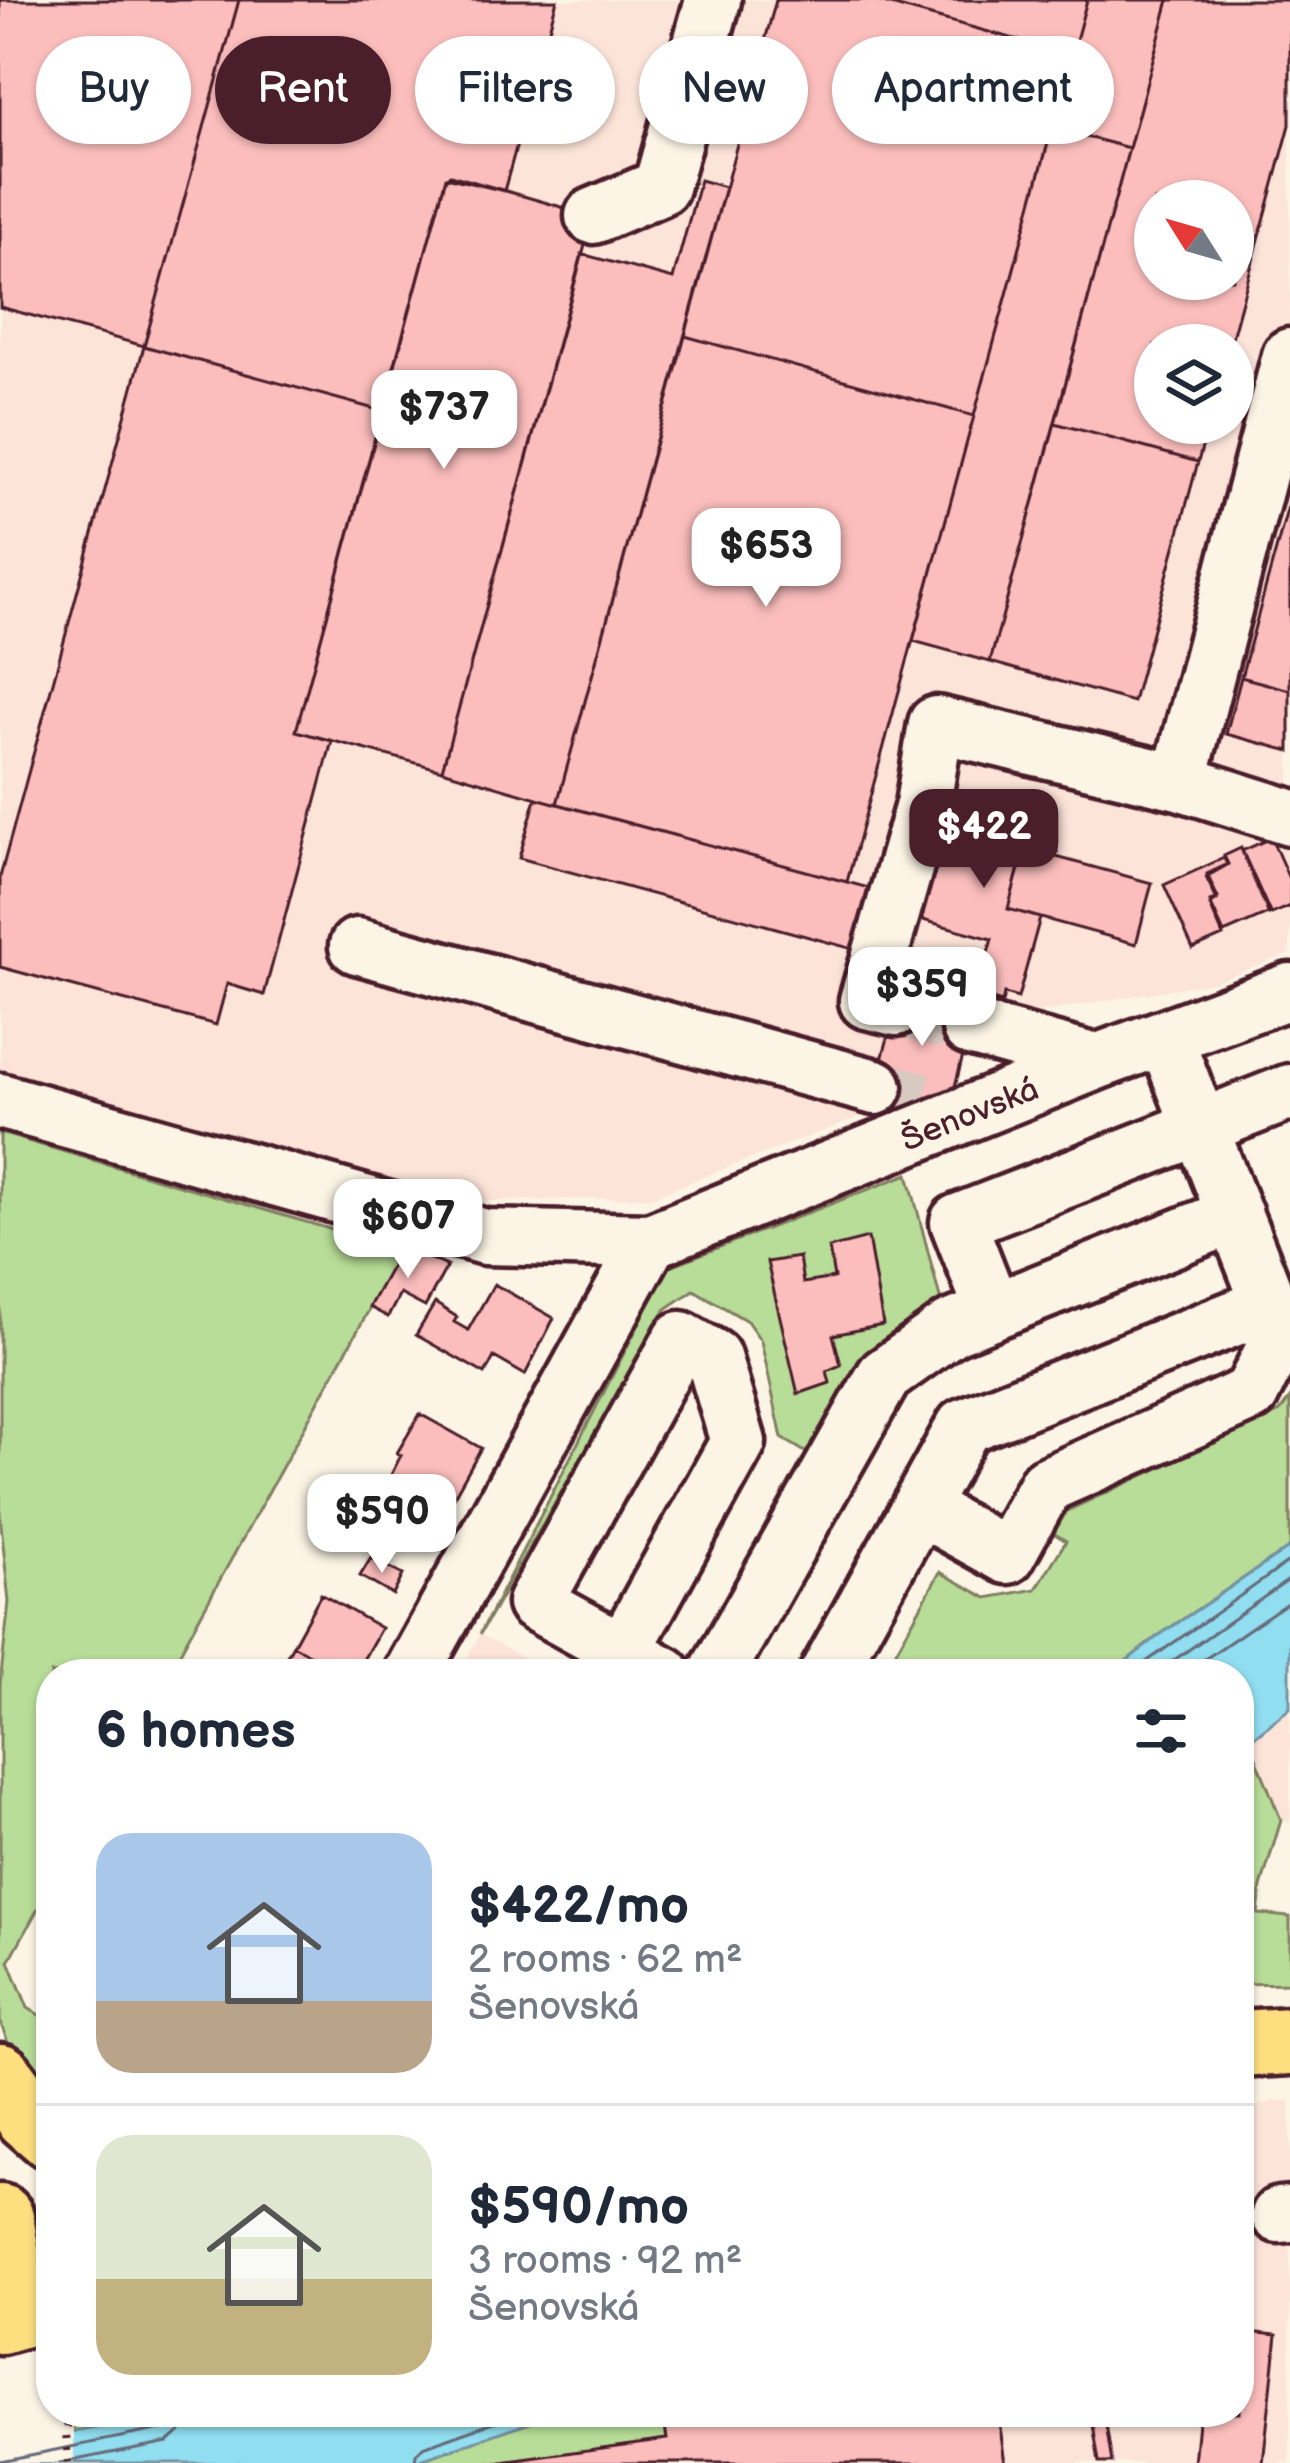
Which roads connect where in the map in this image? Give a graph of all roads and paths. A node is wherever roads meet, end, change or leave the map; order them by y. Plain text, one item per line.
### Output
1 (713, 0) edge
2 (593, 216) dead end
3 (1290, 356) edge
4 (1179, 782) junction
5 (1290, 817) edge
6 (357, 946) dead end
7 (1290, 991) edge
8 (896, 1008) dead end
9 (970, 1028) tunnel mouth
10 (1165, 1037) junction
11 (1096, 1062) junction
12 (1290, 1093) edge
13 (923, 1100) junction
14 (0, 1101) edge
15 (1199, 1125) junction
16 (1235, 1215) junction
17 (650, 1241) junction
18 (1270, 1304) junction
19 (993, 1311) junction
20 (919, 1507) junction
21 (419, 1659) edge
22 (637, 1659) edge
23 (646, 1659) edge
24 (724, 1659) edge
25 (835, 1659) edge
26 (1290, 2041) edge
27 (1254, 2043) edge
28 (0, 2077) edge
29 (36, 2122) edge
30 (0, 2218) edge
31 (36, 2309) edge
32 (0, 2311) edge
33 (0, 2320) edge
34 (67, 2427) edge
35 (68, 2463) edge

1 - 2 street
3 - 4 street
4 - 5 street
4 - 8 street
6 - 13 street
7 - 10 street, Šenovská
9 - 11 street
10 - 11 street, Šenovská
10 - 15 street
11 - 13 street, Šenovská
12 - 15 street
13 - 17 street, Šenovská
14 - 17 street, Šenovská
15 - 16 street
15 - 19 street
16 - 18 street
16 - 19 street
17 - 21 street
18 - 20 street
18 - 20 street
19 - 24 street
20 - 25 street
22 - 23 street
26 - 27 main road
28 - 29 main road
30 - 32 main road
31 - 33 main road
34 - 35 path

